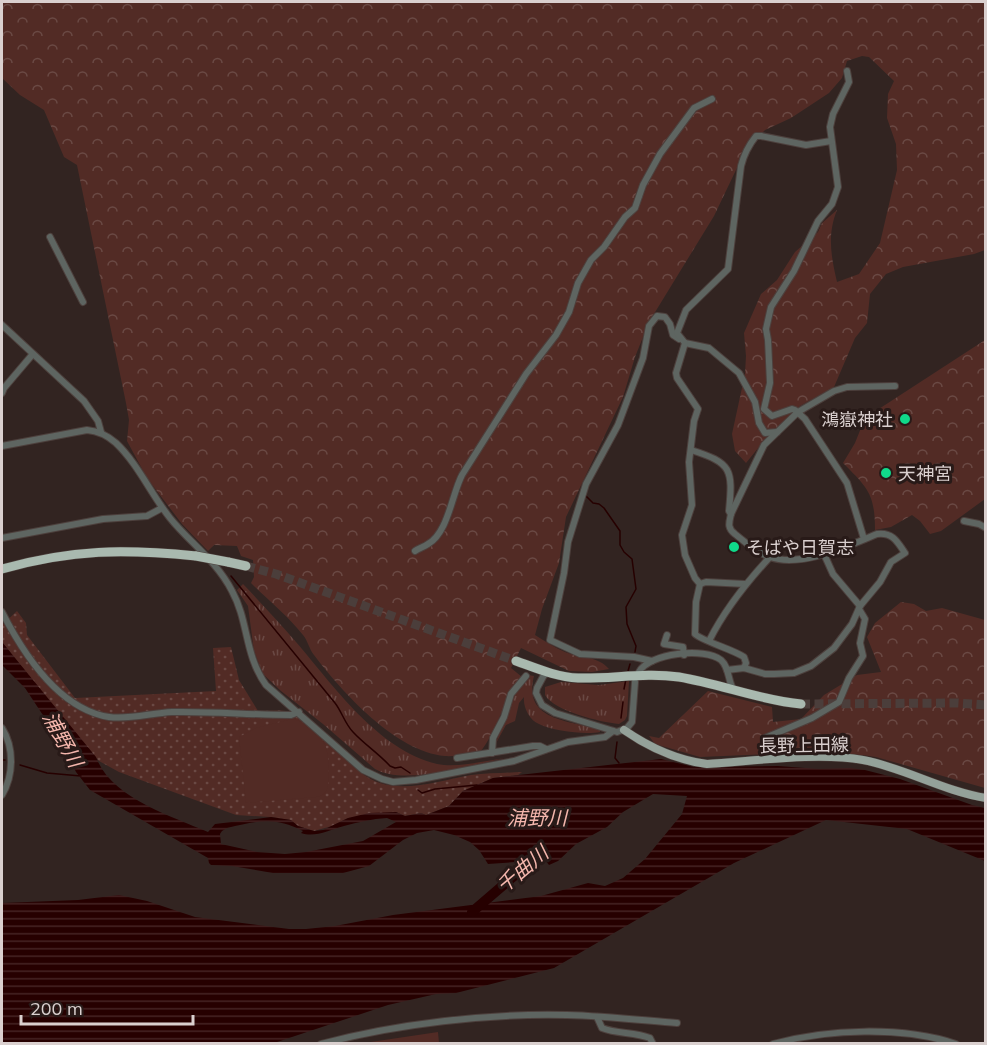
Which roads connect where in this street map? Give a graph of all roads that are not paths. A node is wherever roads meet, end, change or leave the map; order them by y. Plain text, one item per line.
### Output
1 (846, 71) dead end
2 (712, 99) dead end
3 (831, 141) junction
4 (50, 237) dead end
5 (83, 302) dead end
6 (2, 326) edge
7 (682, 341) junction
8 (32, 355) junction
9 (895, 386) dead end
10 (2, 393) edge
11 (798, 412) junction
12 (778, 431) junction
13 (101, 432) junction
14 (2, 446) edge
15 (691, 450) junction
16 (162, 508) junction
17 (730, 514) junction
18 (964, 521) dead end
19 (986, 528) edge
20 (2, 538) edge
21 (864, 539) junction
22 (415, 551) dead end
23 (824, 554) junction
24 (770, 557) junction
25 (246, 566) tunnel mouth
26 (2, 569) edge
27 (700, 584) junction
28 (745, 584) junction
29 (860, 607) junction
30 (2, 612) edge
31 (667, 635) dead end
32 (710, 641) junction
33 (684, 655) junction
34 (516, 661) tunnel mouth
35 (652, 661) junction
36 (533, 668) junction
37 (744, 668) junction
38 (727, 670) junction
39 (639, 672) dead end
40 (548, 673) junction
41 (526, 676) dead end
42 (635, 682) dead end
43 (538, 684) junction
44 (716, 684) junction
45 (733, 689) junction
46 (801, 704) tunnel mouth
47 (299, 712) junction
48 (2, 728) edge
49 (624, 730) junction
50 (613, 731) junction
51 (765, 738) dead end
52 (546, 749) junction
53 (492, 753) junction
54 (457, 758) dead end
55 (2, 795) edge
56 (986, 798) edge
57 (597, 1017) junction
58 (677, 1023) dead end
59 (321, 1044) edge
60 (653, 1044) edge
61 (773, 1044) edge
62 (956, 1044) edge

1 - 3 street
2 - 22 street
3 - 7 street
3 - 11 street
4 - 5 street
6 - 8 street
7 - 12 street
7 - 15 street
7 - 35 street
8 - 10 street
8 - 13 street
9 - 11 street
11 - 12 street
11 - 21 street
12 - 17 street
13 - 14 street
13 - 16 street
15 - 17 street
15 - 27 street
16 - 20 street
16 - 47 street
17 - 24 street
18 - 19 street
21 - 23 street
21 - 29 street
23 - 24 street
23 - 29 street
24 - 28 street
25 - 26 highway, bridge
27 - 28 street
27 - 32 street
28 - 32 street
29 - 37 street
29 - 51 street
30 - 47 street
31 - 33 street
32 - 37 street
33 - 35 street
33 - 38 street
34 - 36 highway
35 - 39 street
36 - 40 highway
36 - 43 street
37 - 38 street
38 - 44 street
38 - 45 street
40 - 43 street
40 - 44 highway
41 - 53 street
42 - 49 street
43 - 50 street
44 - 45 highway
45 - 46 highway
47 - 52 street
48 - 55 street
49 - 50 street
49 - 56 main road, 長野上田線
50 - 52 street
52 - 53 street
53 - 54 street
57 - 58 street
57 - 59 street
57 - 60 street
61 - 62 street

